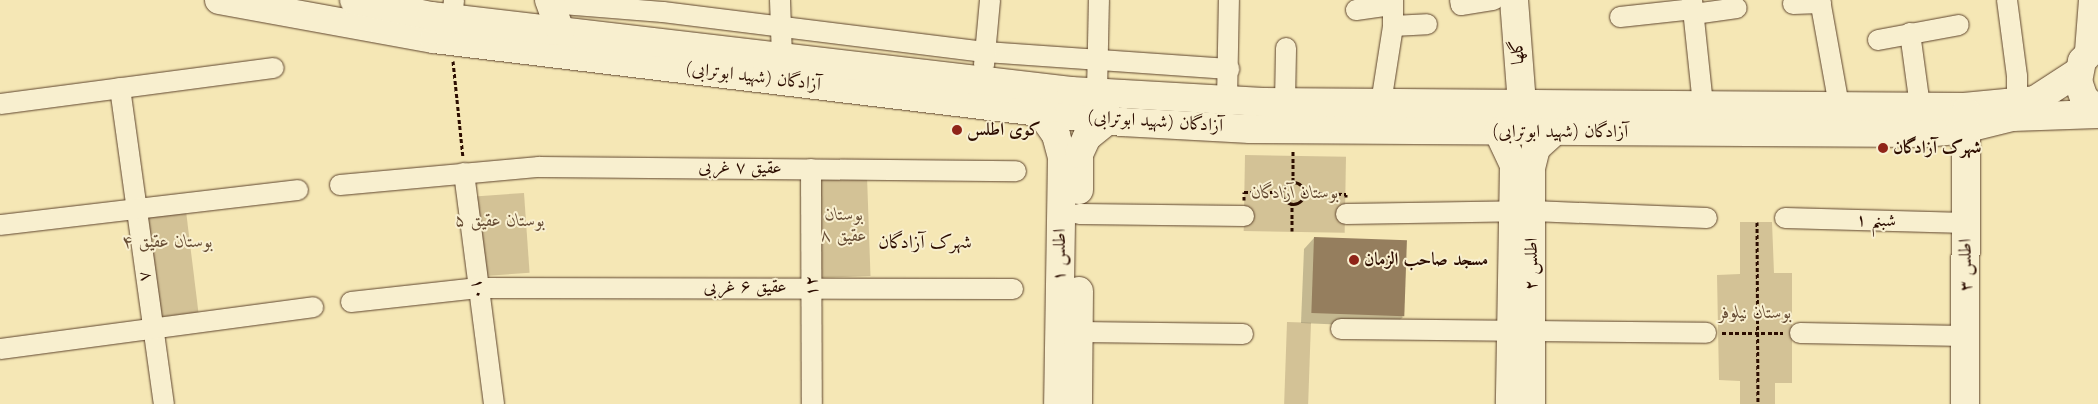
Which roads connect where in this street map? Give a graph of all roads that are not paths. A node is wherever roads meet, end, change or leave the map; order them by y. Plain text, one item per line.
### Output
1 (219, 0) edge
2 (780, 0) edge
3 (990, 0) edge
4 (1099, 0) edge
5 (1229, 0) edge
6 (1460, 0) edge
7 (1494, 0) edge
8 (1514, 0) edge
9 (2007, 0) edge
10 (2092, 0) edge
11 (360, 1) edge
12 (550, 2) edge
13 (1820, 2) edge
14 (1393, 3) edge
15 (1793, 4) dead end
16 (1693, 7) edge
17 (1737, 8) dead end
18 (708, 9) edge
19 (1356, 10) dead end
20 (1620, 17) dead end
21 (452, 20) edge
22 (1427, 24) dead end
23 (1959, 25) dead end
24 (1393, 26) junction
25 (781, 28) junction
26 (560, 30) junction
27 (1910, 34) junction
28 (1878, 40) dead end
29 (1286, 48) dead end
30 (985, 52) junction
31 (782, 56) junction
32 (2088, 56) edge
33 (1099, 61) junction
34 (274, 68) dead end
35 (1229, 69) junction
36 (983, 80) junction
37 (120, 88) junction
38 (1097, 92) junction
39 (1227, 100) junction
40 (1278, 102) junction
41 (2017, 102) junction
42 (1381, 103) junction
43 (0, 104) edge
44 (1522, 104) junction
45 (1703, 106) junction
46 (1839, 106) junction
47 (1920, 106) junction
48 (1040, 112) junction
49 (2098, 113) edge
50 (1965, 117) junction
51 (1108, 120) junction
52 (1272, 129) junction
53 (1498, 131) junction
54 (1554, 132) junction
55 (811, 169) junction
56 (1016, 171) dead end
57 (464, 173) junction
58 (340, 185) dead end
59 (298, 190) dead end
60 (137, 209) junction
61 (1523, 211) junction
62 (1079, 214) junction
63 (1346, 214) dead end
64 (1244, 216) dead end
65 (1707, 218) dead end
66 (1785, 218) dead end
67 (1966, 223) junction
68 (0, 225) edge
69 (812, 287) junction
70 (478, 288) junction
71 (1013, 289) dead end
72 (352, 302) dead end
73 (313, 307) dead end
74 (154, 328) junction
75 (1341, 329) dead end
76 (1521, 330) junction
77 (1079, 332) junction
78 (1706, 333) road end
79 (1800, 333) road end
80 (1243, 334) dead end
81 (1965, 336) junction
82 (0, 348) edge
83 (164, 404) edge
84 (494, 404) edge
85 (812, 404) edge
86 (1058, 404) edge
87 (1078, 404) edge
88 (1510, 404) edge
89 (1531, 404) edge
90 (1965, 404) edge

1 - 21 main road, آزادگان (شهید ابوترابی)
2 - 25 street
3 - 30 street
4 - 33 street
5 - 35 street
6 - 7 street
8 - 44 main road, گلها
9 - 41 street
10 - 32 main road
11 - 21 main road, آزادگان (شهید ابوترابی)
12 - 18 street
12 - 26 main road
13 - 15 street
13 - 46 street
14 - 19 street
14 - 24 street
16 - 17 street
16 - 20 street
16 - 45 street
18 - 25 street
21 - 26 main road, آزادگان (شهید ابوترابی)
21 - 48 main road, آزادگان (شهید ابوترابی)
22 - 24 street
23 - 27 street
24 - 42 street
25 - 30 street
25 - 31 street
26 - 31 main road, آزادگان (شهید ابوترابی)
27 - 28 street
27 - 47 street
29 - 40 street
30 - 33 street
30 - 36 street
31 - 36 main road, آزادگان (شهید ابوترابی)
32 - 41 main road, آزادگان (شهید ابوترابی)
32 - 49 main road
33 - 35 street
33 - 38 street
34 - 37 street
35 - 39 street
36 - 38 main road, آزادگان (شهید ابوترابی)
37 - 43 street
37 - 60 street, ۸
38 - 39 main road, آزادگان (شهید ابوترابی)
39 - 40 main road, آزادگان (شهید ابوترابی)
40 - 42 main road, آزادگان (شهید ابوترابی)
40 - 52 main road
41 - 50 main road, آزادگان (شهید ابوترابی)
42 - 44 main road, آزادگان (شهید ابوترابی)
44 - 45 main road, آزادگان (شهید ابوترابی)
45 - 46 main road, آزادگان (شهید ابوترابی)
46 - 47 main road, آزادگان (شهید ابوترابی)
47 - 50 main road, آزادگان (شهید ابوترابی)
48 - 51 main road, آزادگان (شهید ابوترابی)
48 - 86 main road, اطلس ۱
49 - 50 main road, آزادگان (شهید ابوترابی)
50 - 54 main road, آزادگان (شهید ابوترابی)
50 - 67 main road, اطلس ۳
51 - 52 main road, آزادگان (شهید ابوترابی)
51 - 62 main road, اطلس ۱
52 - 53 main road, آزادگان (شهید ابوترابی)
53 - 54 main road, آزادگان (شهید ابوترابی)
53 - 61 main road, اطلس ۲
54 - 61 main road, اطلس ۲
55 - 56 street, عقیق ۷ غربی
55 - 57 street, عقیق ۷ غربی
55 - 69 street, ۱۲
57 - 58 street, عقیق ۷ غربی
57 - 70 street, ۱۰
59 - 60 street
60 - 68 street
60 - 74 street, ۸
61 - 63 street
61 - 65 street
61 - 76 main road, اطلس ۲
62 - 64 street
62 - 77 main road, اطلس ۱
66 - 67 street, شبنم ۱
67 - 81 main road, اطلس ۳
69 - 70 street, عقیق ۶ غربی
69 - 71 street, عقیق ۶ غربی
69 - 85 street, ۱۲
70 - 72 street, عقیق ۶ غربی
70 - 84 street, ۱۰
73 - 74 street
74 - 82 street
74 - 83 street, ۸
75 - 76 street
76 - 78 street
76 - 88 main road, اطلس ۲
76 - 89 main road, اطلس ۲
77 - 80 street
77 - 87 main road, اطلس ۱
79 - 81 street
81 - 90 main road, اطلس ۳

